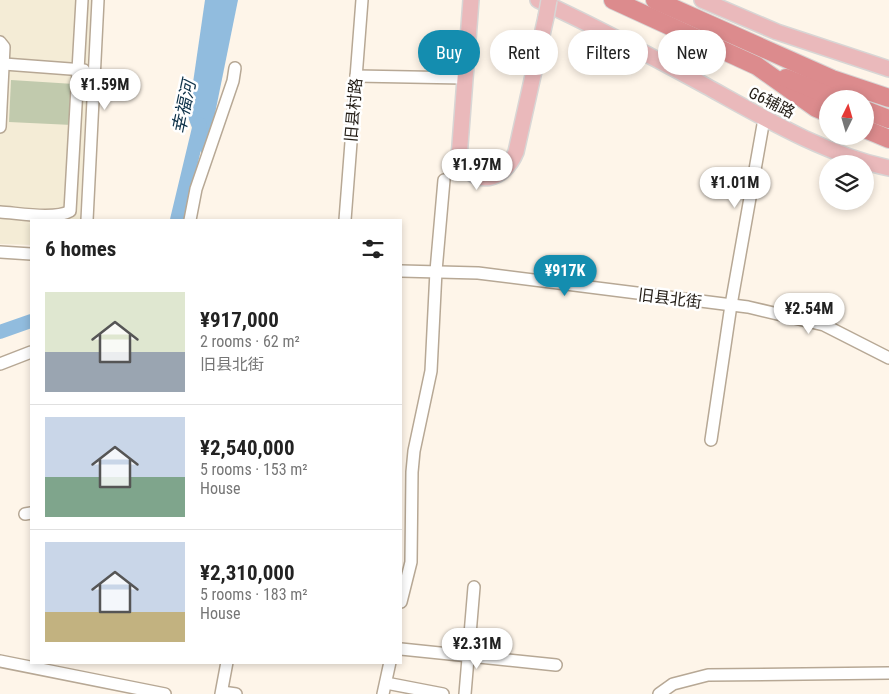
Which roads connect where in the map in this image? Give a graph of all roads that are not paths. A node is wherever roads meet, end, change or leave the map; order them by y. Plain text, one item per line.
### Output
1 (82, 0) edge
2 (98, 0) edge
3 (362, 0) edge
4 (471, 0) edge
5 (538, 0) edge
6 (549, 0) edge
7 (613, 0) edge
8 (655, 0) edge
9 (702, 0) edge
10 (0, 42) edge
11 (4, 64) junction
12 (757, 66) junction
13 (235, 68) dead end
14 (889, 69) edge
15 (79, 70) junction
16 (94, 71) junction
17 (356, 76) junction
18 (464, 78) junction
19 (819, 92) edge
20 (889, 98) edge
21 (819, 109) edge
22 (874, 113) edge
23 (764, 119) junction
24 (889, 119) edge
25 (0, 128) edge
26 (874, 133) edge
27 (889, 139) edge
28 (889, 168) edge
29 (444, 180) dead end
30 (0, 212) edge
31 (87, 219) edge
32 (190, 219) edge
33 (345, 219) edge
34 (0, 252) edge
35 (30, 254) edge
36 (402, 271) edge
37 (436, 271) junction
38 (731, 305) junction
39 (30, 352) edge
40 (889, 358) edge
41 (0, 364) edge
42 (711, 440) dead end
43 (474, 587) dead end
44 (402, 598) edge
45 (402, 649) edge
46 (469, 656) junction
47 (0, 661) edge
48 (227, 664) edge
49 (390, 664) edge
50 (556, 665) dead end
51 (889, 673) edge
52 (107, 682) junction
53 (384, 689) edge
54 (222, 693) edge
55 (105, 694) edge
56 (165, 694) edge
57 (236, 694) edge
58 (443, 694) edge
59 (464, 694) edge
60 (659, 694) edge

1 - 15 street
2 - 16 street
3 - 17 street, 旧县村路
4 - 18 main road
5 - 23 main road, G6辅路
6 - 18 main road, bridge
7 - 12 highway
8 - 20 highway
9 - 14 main road
10 - 11 street
11 - 15 street
11 - 25 street
12 - 19 highway
12 - 21 highway
13 - 32 street
15 - 16 street
15 - 30 street
16 - 31 street
17 - 18 street
17 - 33 street, 旧县村路
22 - 24 highway
23 - 28 main road, G6辅路
23 - 38 street
26 - 27 highway
29 - 37 street
34 - 35 street
36 - 37 street, 旧县北街
37 - 38 street, 旧县北街
37 - 44 street
38 - 40 street, 旧县北街
38 - 42 street
39 - 41 street
43 - 46 street
45 - 46 street
46 - 50 street
46 - 59 street
47 - 52 street
48 - 54 street
49 - 53 street
51 - 60 street
52 - 55 street
52 - 56 street
53 - 58 street
54 - 57 street

